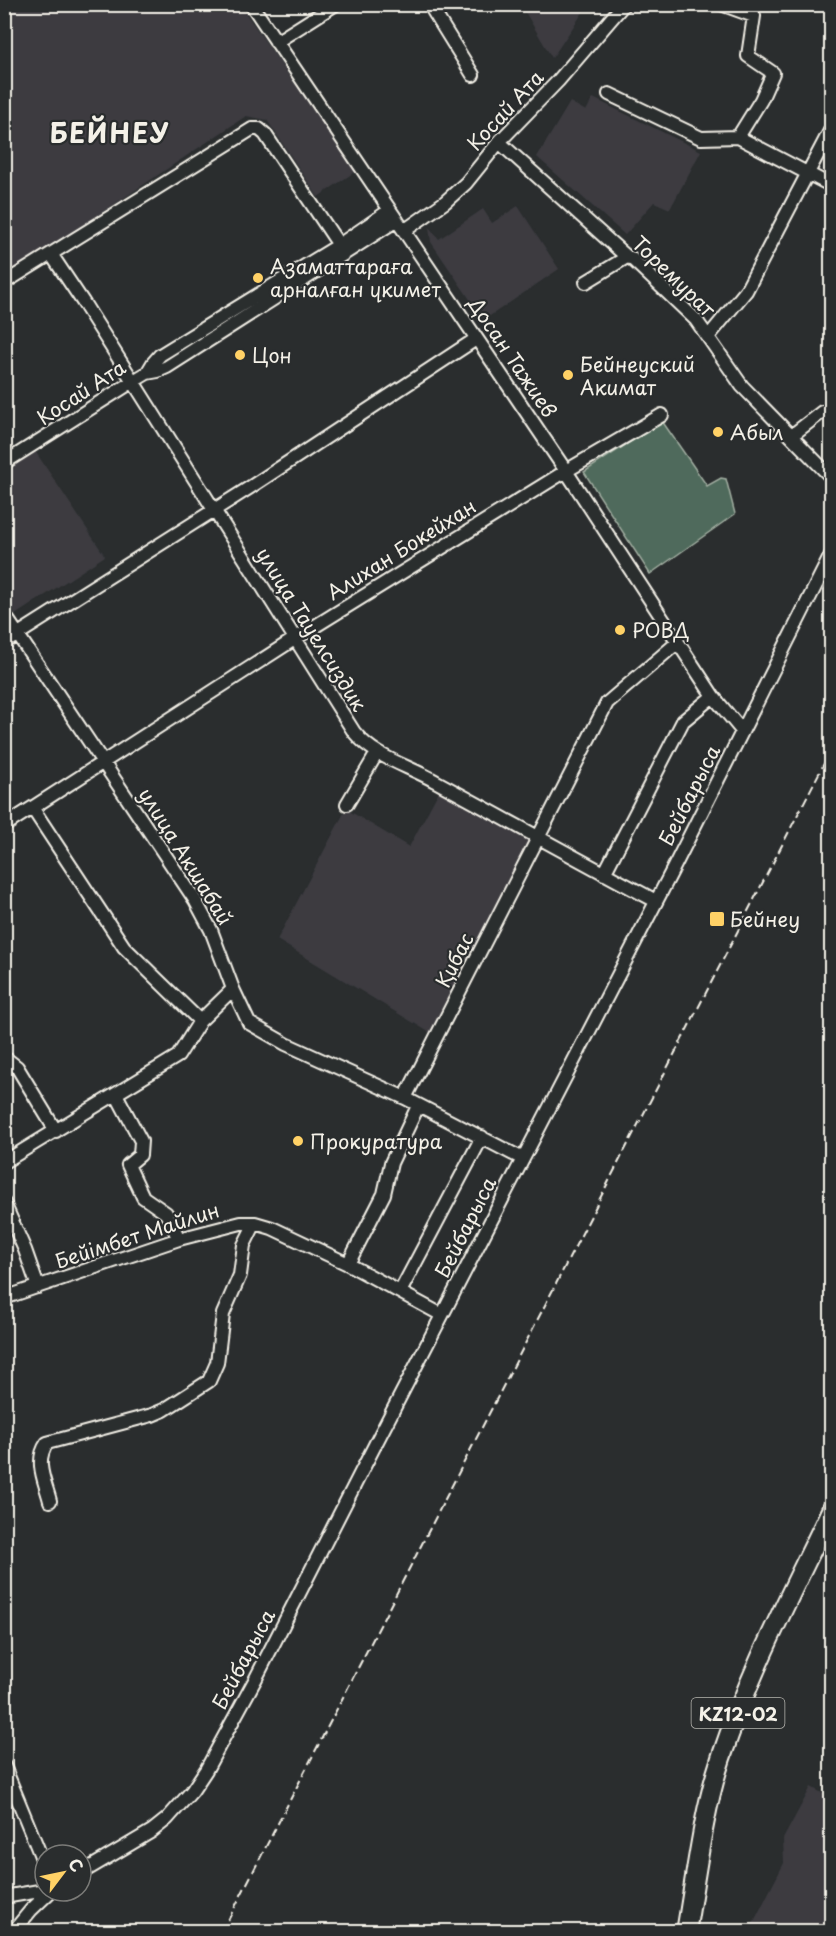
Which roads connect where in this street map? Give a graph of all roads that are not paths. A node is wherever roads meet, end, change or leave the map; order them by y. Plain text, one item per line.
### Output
1 (250, 4) edge
2 (336, 4) edge
3 (429, 4) edge
4 (624, 4) edge
5 (721, 4) edge
6 (276, 42) junction
7 (473, 75) dead end
8 (609, 94) dead end
9 (831, 127) edge
10 (738, 137) junction
11 (499, 142) junction
12 (807, 174) junction
13 (831, 186) edge
14 (394, 215) junction
15 (405, 231) junction
16 (339, 245) junction
17 (51, 254) junction
18 (627, 257) junction
19 (586, 282) dead end
20 (4, 283) edge
21 (243, 311) junction
22 (708, 337) junction
23 (476, 339) junction
24 (132, 381) junction
25 (831, 411) edge
26 (662, 415) dead end
27 (791, 436) junction
28 (4, 463) edge
29 (566, 471) junction
30 (831, 478) edge
31 (213, 510) junction
32 (831, 554) edge
33 (4, 614) edge
34 (19, 634) junction
35 (296, 638) junction
36 (678, 642) junction
37 (4, 643) edge
38 (713, 696) junction
39 (742, 731) junction
40 (377, 753) junction
41 (104, 762) junction
42 (347, 804) dead end
43 (33, 809) junction
44 (4, 826) edge
45 (537, 838) junction
46 (604, 874) junction
47 (656, 902) junction
48 (233, 989) junction
49 (200, 1021) junction
50 (4, 1057) edge
51 (116, 1094) junction
52 (405, 1098) junction
53 (418, 1106) junction
54 (56, 1131) junction
55 (482, 1137) junction
56 (523, 1159) junction
57 (4, 1162) edge
58 (4, 1203) edge
59 (255, 1223) junction
60 (179, 1239) junction
61 (348, 1264) junction
62 (38, 1287) junction
63 (400, 1292) junction
64 (4, 1298) edge
65 (442, 1315) junction
66 (50, 1501) dead end
67 (831, 1508) edge
68 (4, 1766) edge
69 (36, 1843) edge
70 (93, 1866) edge
71 (33, 1892) edge
72 (4, 1897) edge
73 (38, 1903) edge
74 (13, 1932) edge
75 (686, 1932) edge

1 - 6 street, Досан Тажиев
2 - 6 street
3 - 7 street
4 - 11 street, Косай Ата
5 - 10 street
6 - 14 street, Досан Тажиев
8 - 10 street
9 - 12 street
10 - 12 street
11 - 15 street, Косай Ата
11 - 18 street, Торемурат
12 - 13 street
12 - 22 street
14 - 15 street, Досан Тажиев
14 - 16 street, Косай Ата
14 - 21 street, Косай Ата
15 - 23 street, Досан Тажиев
16 - 17 street
16 - 21 street, Косай Ата
17 - 20 street
17 - 24 street, улица Тауелсиздик
18 - 19 street
18 - 22 street, Торемурат
21 - 24 street, Косай Ата
22 - 27 street, Торемурат
23 - 29 street, Досан Тажиев
23 - 31 street
24 - 28 street, Косай Ата
24 - 31 street, улица Тауелсиздик
25 - 27 street
26 - 29 street, Алихан Бокейхан
27 - 30 street, Торемурат
29 - 35 street, Алихан Бокейхан
29 - 36 street, Досан Тажиев
31 - 34 street
31 - 35 street, улица Тауелсиздик
32 - 39 street, Бейбарыса
33 - 34 street, улица Акшабай
34 - 37 street
34 - 41 street, улица Акшабай
35 - 40 street, улица Тауелсиздик
35 - 41 street, Алихан Бокейхан
36 - 38 street, Досан Тажиев
36 - 45 street, Қибас
38 - 39 street, Досан Тажиев
38 - 46 street
39 - 47 street, Бейбарыса
40 - 42 street
40 - 45 street, улица Тауелсиздик
41 - 43 street, Алихан Бокейхан
41 - 48 street, улица Акшабай
43 - 44 street, Алихан Бокейхан
43 - 49 street
45 - 46 street, улица Тауелсиздик
45 - 52 street, Қибас
46 - 47 street, улица Тауелсиздик
47 - 56 street, Бейбарыса
48 - 49 street
48 - 52 street, улица Акшабай
49 - 51 street
50 - 54 street
51 - 54 street
51 - 60 street
52 - 53 street, улица Акшабай
53 - 55 street, улица Акшабай
53 - 61 street
54 - 57 street
55 - 56 street, улица Акшабай
55 - 63 street
56 - 65 street, Бейбарыса
58 - 62 street
59 - 60 street, Бейімбет Майлин
59 - 61 street, Бейімбет Майлин
59 - 66 street
60 - 62 street, Бейімбет Майлин
61 - 63 street, Бейімбет Майлин
62 - 64 street, Бейімбет Майлин
63 - 65 street, Бейімбет Майлин
65 - 70 street, Бейбарыса
67 - 75 highway, KZ12-02
68 - 69 street
71 - 72 street
73 - 74 street

